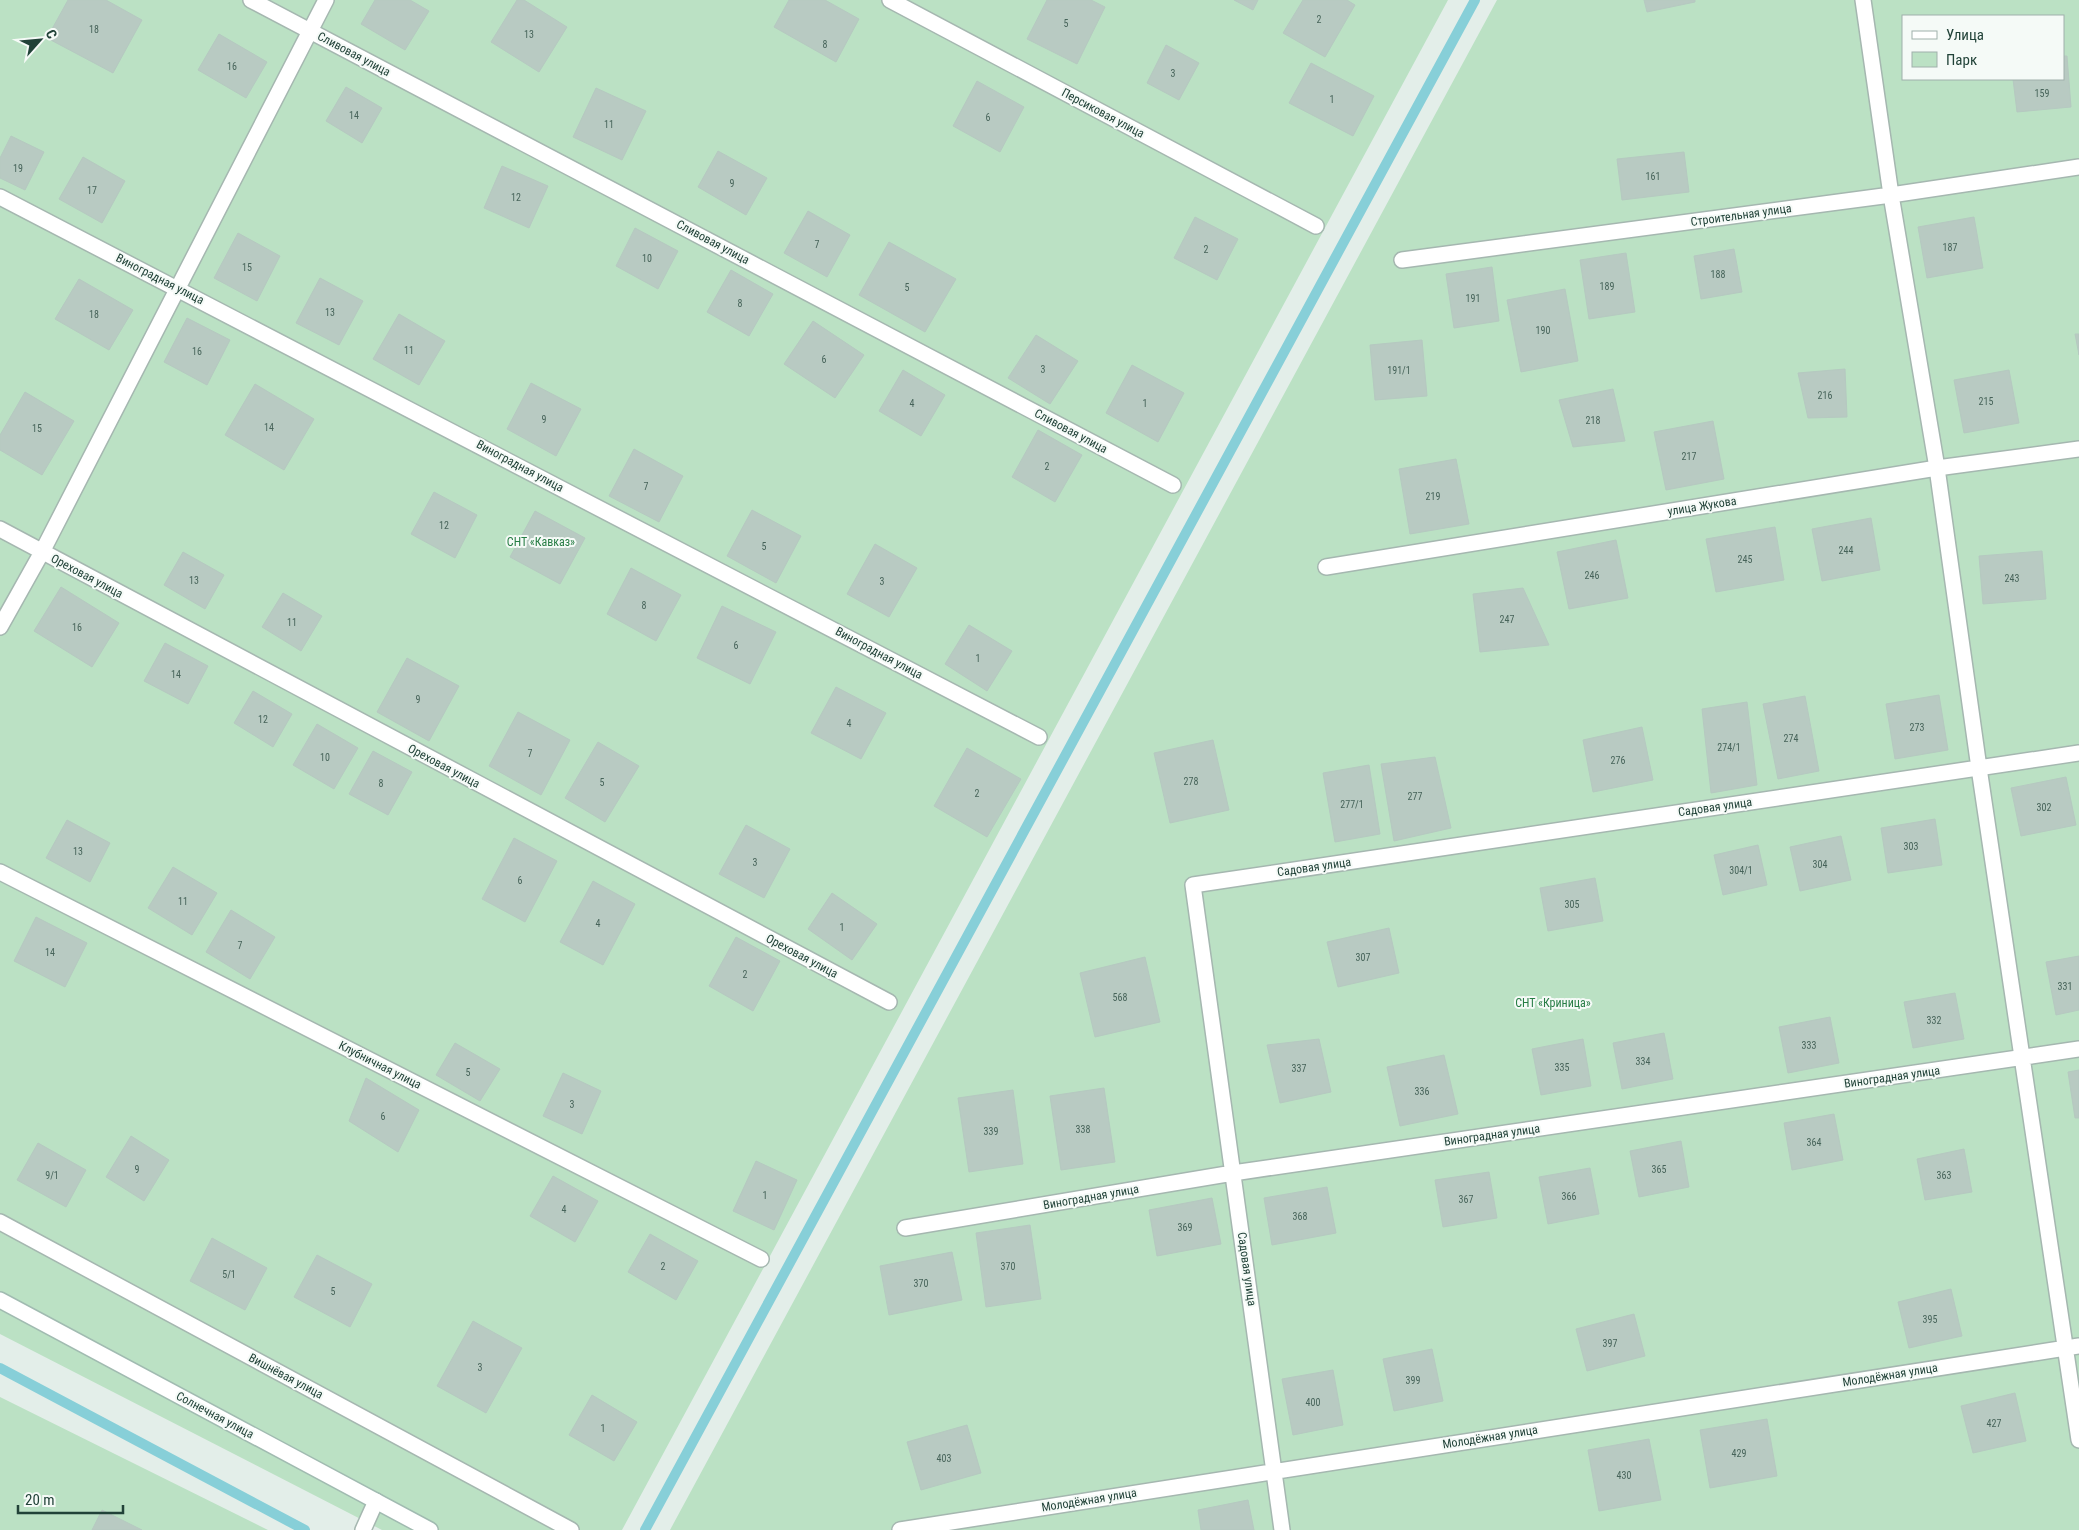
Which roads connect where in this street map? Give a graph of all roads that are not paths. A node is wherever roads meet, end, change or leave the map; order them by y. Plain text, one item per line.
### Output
1 (251, 0) edge
2 (326, 0) edge
3 (890, 0) edge
4 (1863, 0) edge
5 (311, 31) junction
6 (2079, 167) edge
7 (1891, 195) junction
8 (0, 197) edge
9 (1316, 226) dead end
10 (1402, 260) dead end
11 (178, 288) junction
12 (2079, 449) edge
13 (1937, 468) junction
14 (1173, 485) dead end
15 (0, 530) edge
16 (42, 552) junction
17 (1326, 567) dead end
18 (0, 627) edge
19 (1039, 737) dead end
20 (2079, 753) edge
21 (1979, 768) junction
22 (0, 872) edge
23 (889, 1002) dead end
24 (2079, 1049) edge
25 (2023, 1058) junction
26 (1234, 1173) junction
27 (0, 1222) edge
28 (905, 1228) dead end
29 (761, 1259) dead end
30 (0, 1300) edge
31 (2072, 1347) edge
32 (2079, 1440) edge
33 (1275, 1471) junction
34 (376, 1501) junction
35 (363, 1530) edge
36 (430, 1530) edge
37 (571, 1530) edge
38 (900, 1530) edge
39 (1282, 1530) edge

1 - 5 street, Сливовая улица
2 - 5 street
3 - 9 street, Персиковая улица
4 - 7 street
5 - 11 street
5 - 14 street, Сливовая улица
6 - 7 street, Строительная улица
7 - 10 street, Строительная улица
7 - 13 street
8 - 11 street, Виноградная улица
11 - 16 street
11 - 19 street, Виноградная улица
12 - 13 street, улица Жукова
13 - 17 street, улица Жукова
13 - 21 street
15 - 16 street, Ореховая улица
16 - 18 street
16 - 23 street, Ореховая улица
20 - 21 street, Садовая улица
21 - 25 street
21 - 26 street, Садовая улица
22 - 29 street, Клубничная улица
24 - 25 street, Виноградная улица
25 - 26 street, Виноградная улица
25 - 31 street
26 - 28 street, Виноградная улица
26 - 33 street, Садовая улица
27 - 37 street, Вишнёвая улица
30 - 34 street, Солнечная улица
31 - 32 street
31 - 33 street, Молодёжная улица
33 - 38 street, Молодёжная улица
33 - 39 street, Садовая улица
34 - 35 street
34 - 36 street, Солнечная улица

